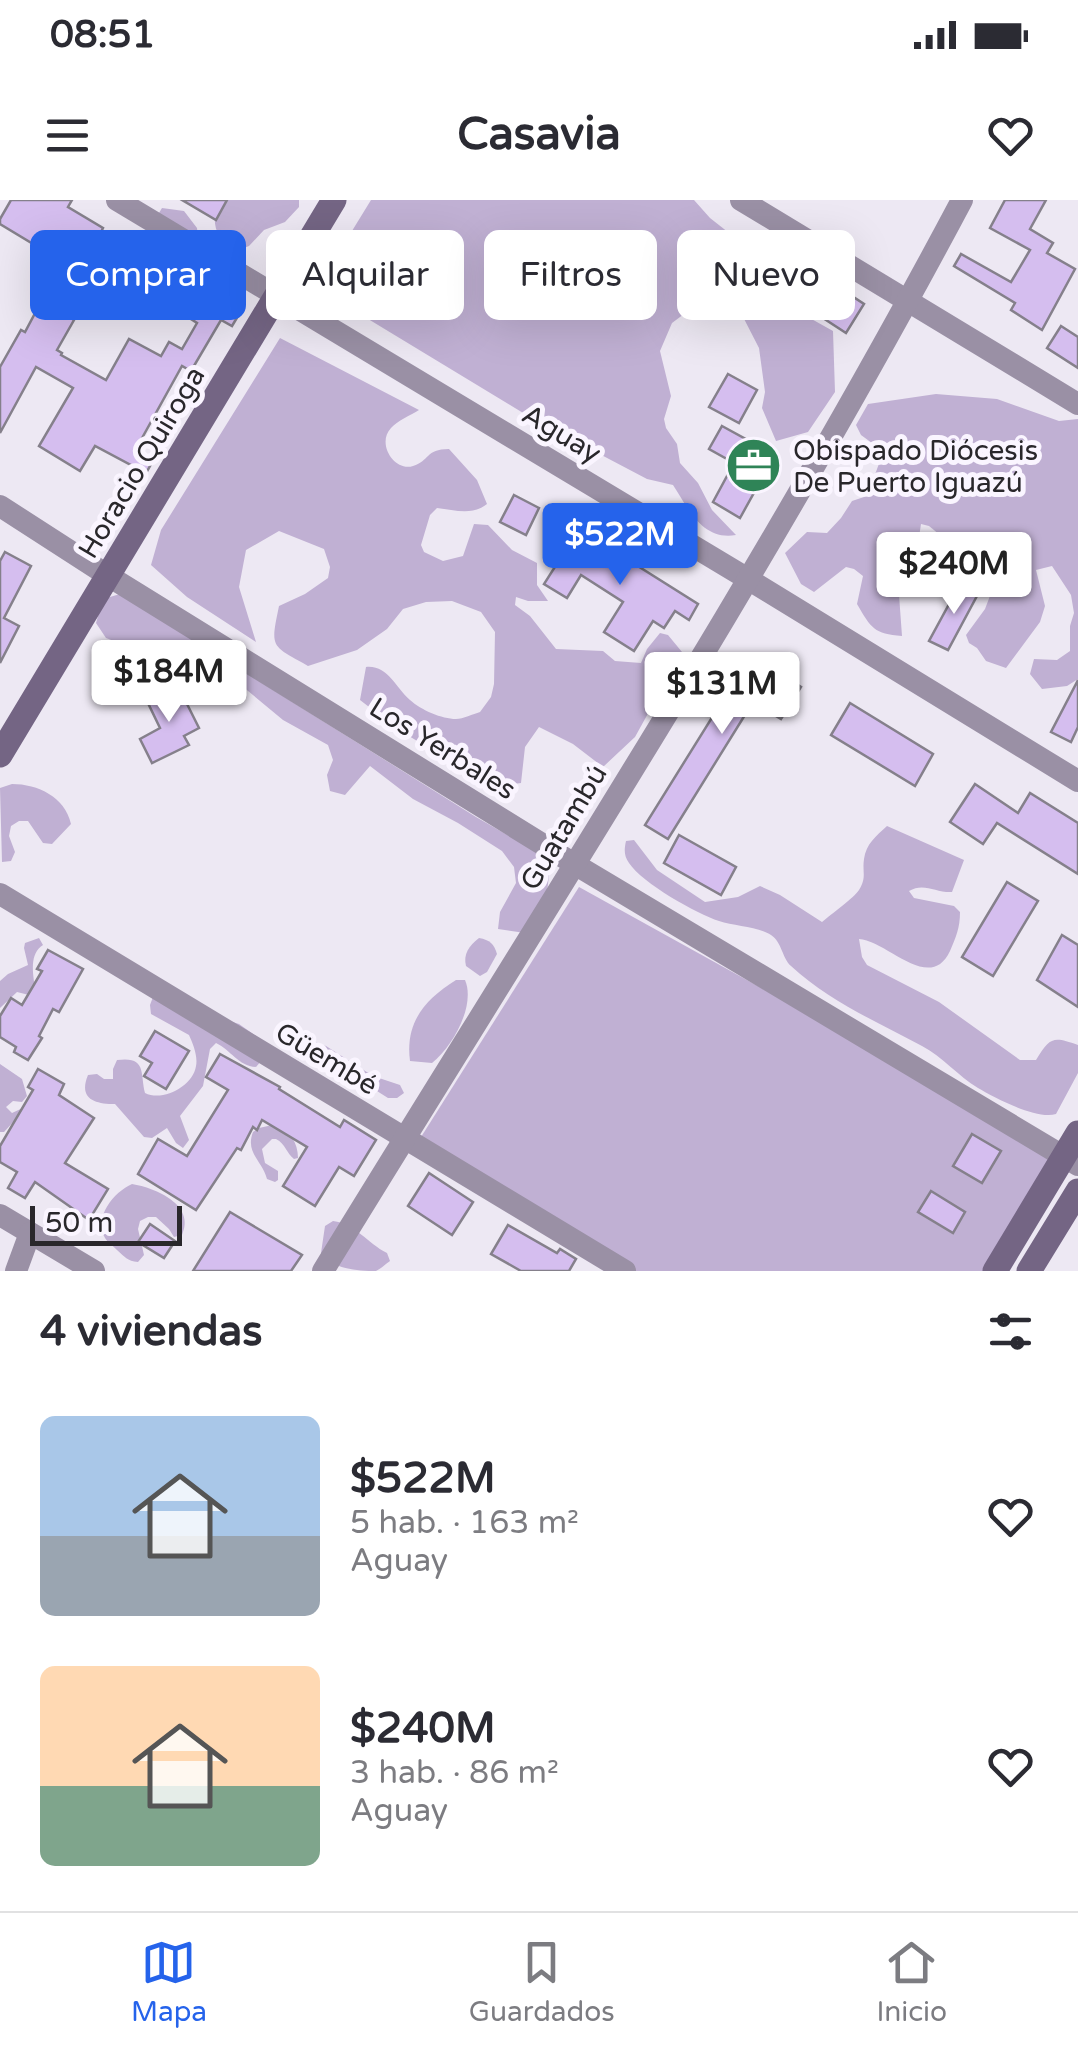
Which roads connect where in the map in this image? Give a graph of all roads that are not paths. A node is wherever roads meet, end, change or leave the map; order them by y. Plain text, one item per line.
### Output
1 (117, 200) edge
2 (334, 200) edge
3 (740, 200) edge
4 (962, 200) edge
5 (316, 230) edge
6 (266, 292) edge
7 (908, 302) junction
8 (266, 314) edge
9 (313, 320) edge
10 (1078, 404) edge
11 (0, 506) edge
12 (107, 576) junction
13 (748, 579) junction
14 (0, 756) edge
15 (1078, 781) edge
16 (576, 865) junction
17 (0, 894) edge
18 (1078, 1133) edge
19 (404, 1139) junction
20 (1071, 1161) edge
21 (1078, 1191) edge
22 (0, 1215) edge
23 (30, 1233) junction
24 (16, 1271) edge
25 (94, 1271) edge
26 (323, 1271) edge
27 (625, 1271) edge
28 (995, 1271) edge
29 (1029, 1271) edge

1 - 6 street, Aguay
2 - 5 main road, Horacio Quiroga
3 - 7 street
4 - 7 street, Guatambú
7 - 10 street
7 - 13 street, Guatambú
8 - 12 main road, Horacio Quiroga
9 - 13 street, Aguay
11 - 12 street, Los Yerbales
12 - 14 main road, Horacio Quiroga
12 - 16 street, Los Yerbales
13 - 15 street, Aguay
13 - 16 street, Guatambú
16 - 19 street, Guatambú
16 - 20 street, Los Yerbales
17 - 19 street, Güembé
18 - 20 main road
19 - 26 street, Guatambú
19 - 27 street, Güembé
20 - 28 main road
21 - 29 main road
22 - 23 street
23 - 24 street
23 - 25 street

